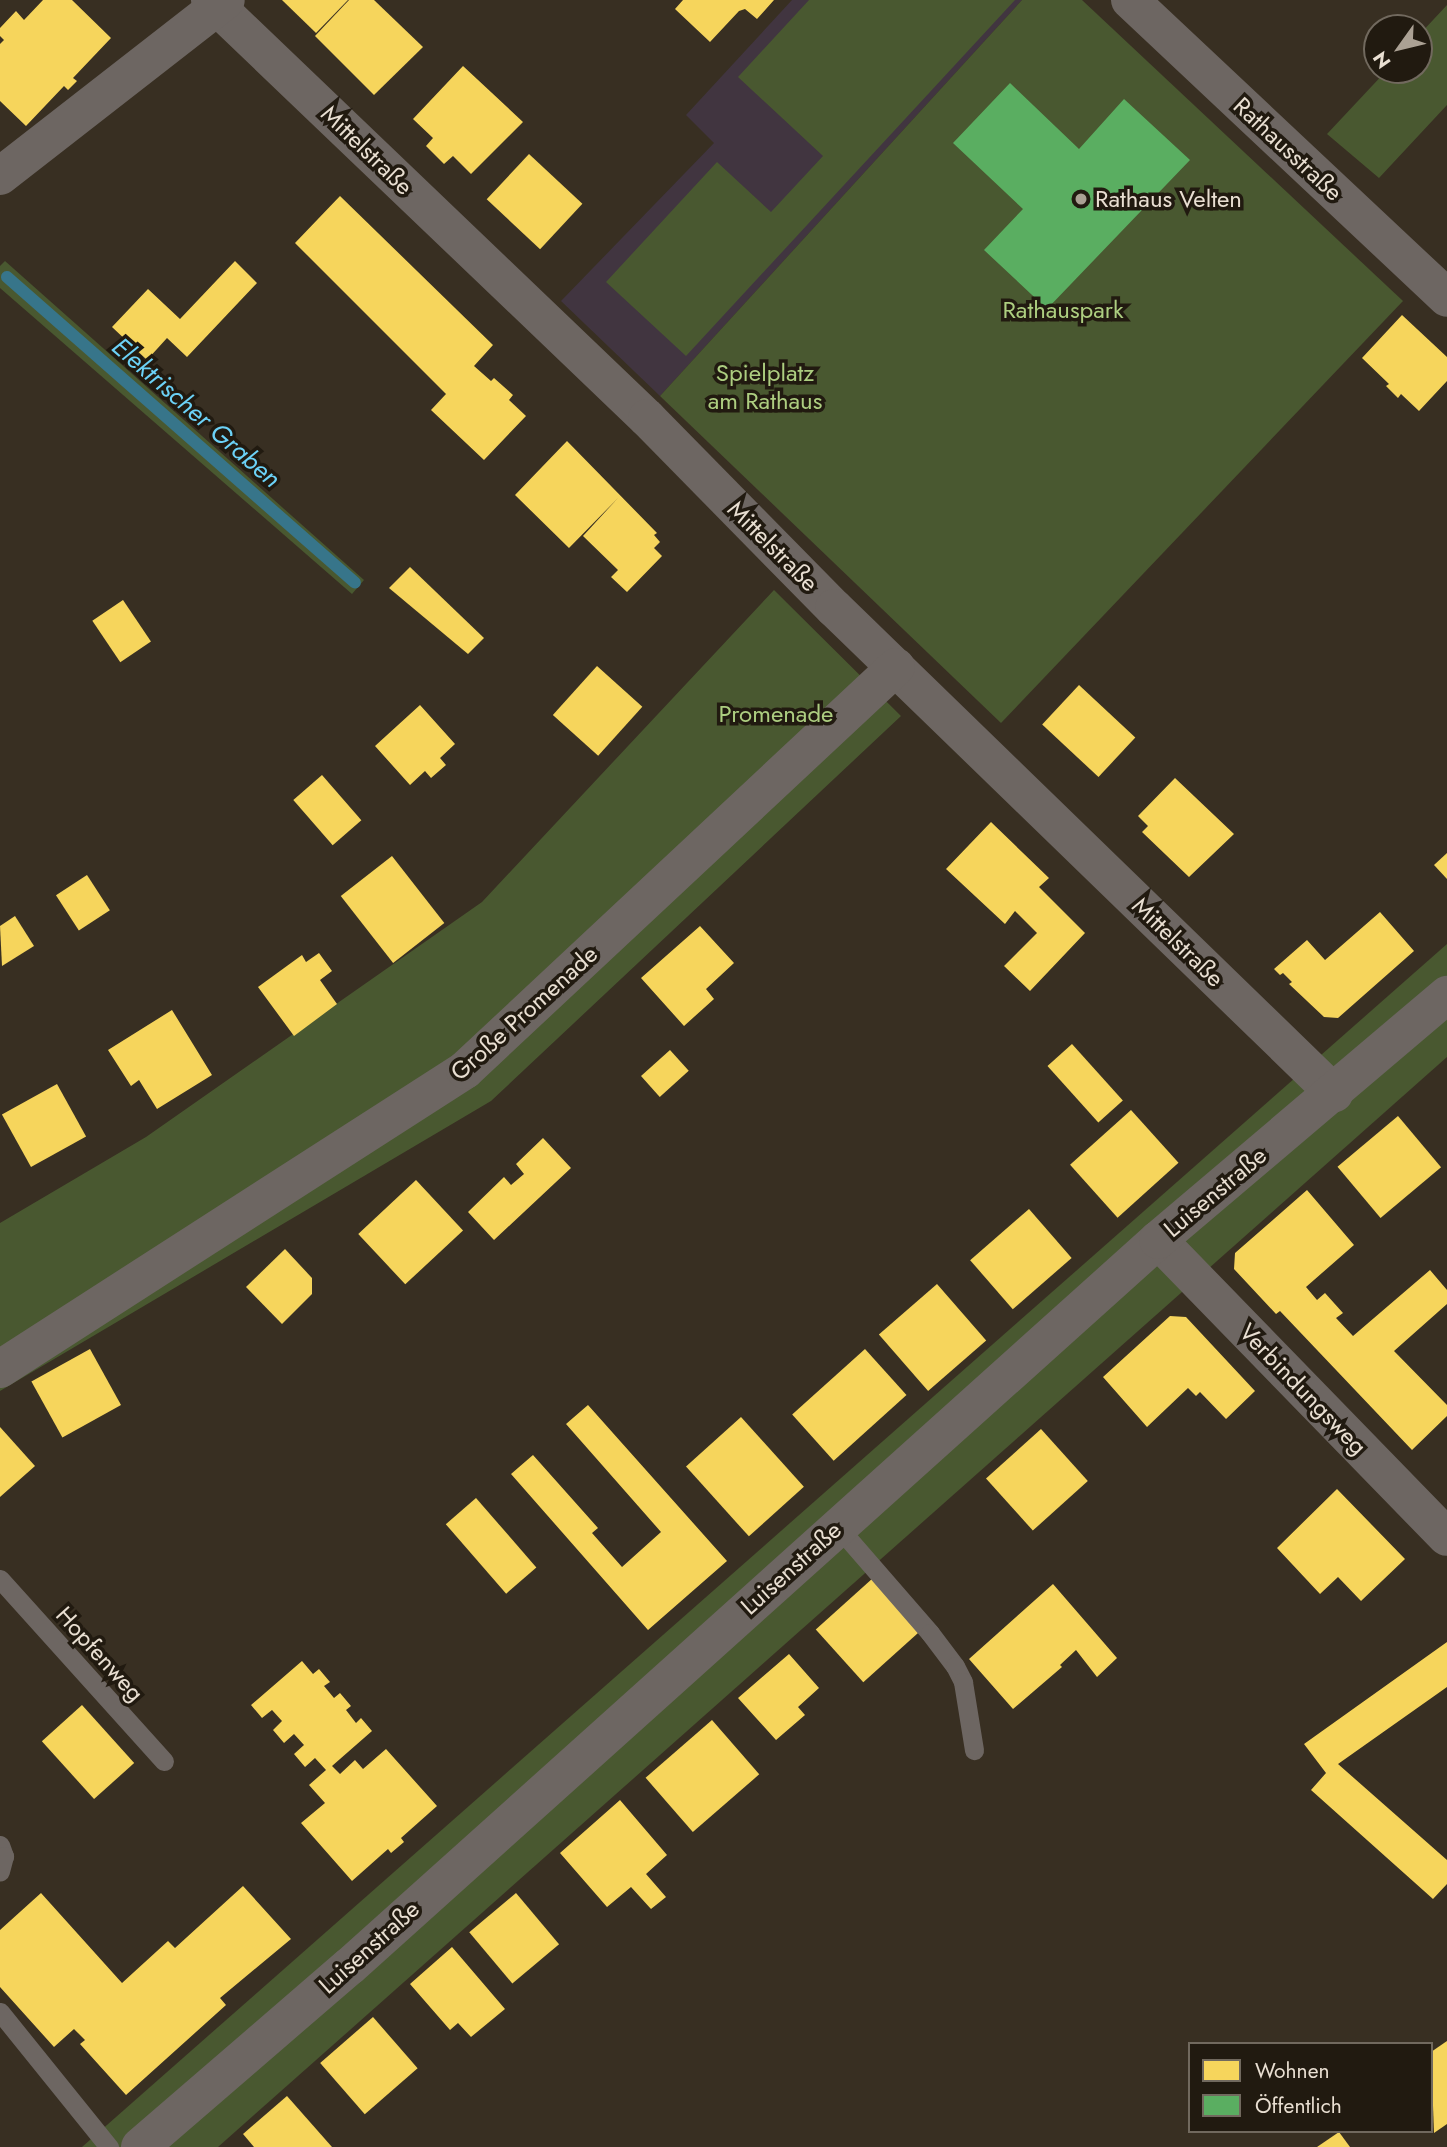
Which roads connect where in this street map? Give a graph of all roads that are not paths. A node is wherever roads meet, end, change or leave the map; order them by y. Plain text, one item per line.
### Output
1 (1130, 0) edge
2 (218, 2) edge
3 (0, 176) edge
4 (1447, 298) edge
5 (896, 667) junction
6 (1447, 995) edge
7 (1334, 1093) junction
8 (1158, 1240) junction
9 (0, 1369) edge
10 (838, 1527) junction
11 (1447, 1537) edge
12 (0, 1579) edge
13 (974, 1751) dead end
14 (164, 1761) dead end
15 (0, 1845) edge
16 (0, 1871) edge
17 (0, 2012) edge
18 (109, 2147) edge
19 (140, 2147) edge

1 - 4 street, Rathausstraße
2 - 3 street
2 - 5 street, Mittelstraße
5 - 7 street, Mittelstraße
5 - 9 street, Große Promenade
6 - 7 street, Luisenstraße
7 - 8 street, Luisenstraße
8 - 10 street, Luisenstraße
8 - 11 street, Verbindungsweg
10 - 13 lane
10 - 19 street, Luisenstraße
12 - 14 lane, Hopfenweg
15 - 16 lane
17 - 18 lane

